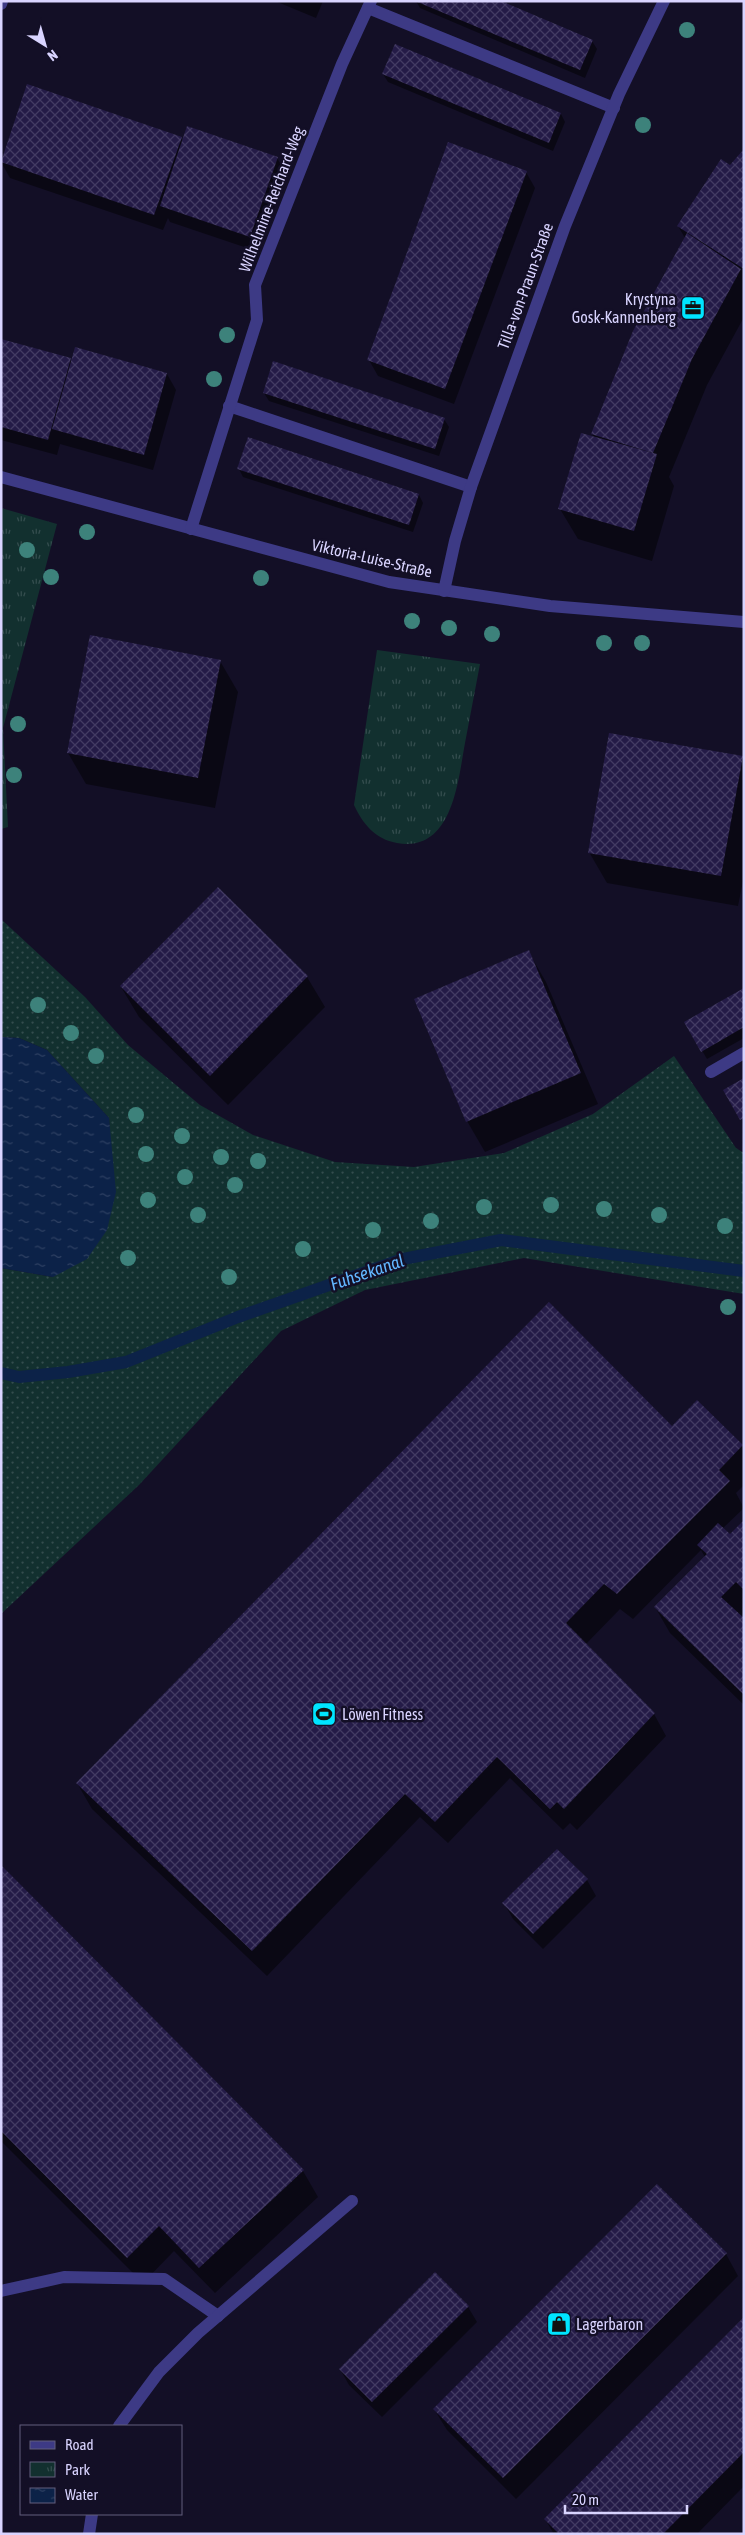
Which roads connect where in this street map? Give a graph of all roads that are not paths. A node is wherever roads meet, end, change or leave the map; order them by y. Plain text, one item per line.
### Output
1 (664, 1) edge
2 (370, 4) edge
3 (614, 108) junction
4 (229, 406) junction
5 (1, 477) edge
6 (471, 487) junction
7 (191, 529) junction
8 (444, 591) junction
9 (744, 622) edge
10 (744, 1054) edge
11 (711, 1072) dead end
12 (352, 2201) dead end
13 (1, 2291) edge
14 (218, 2316) junction
15 (119, 2425) edge
16 (92, 2515) edge
17 (89, 2534) edge

1 - 3 street, Tilla-von-Praun-Straße
2 - 3 street
2 - 4 street, Wilhelmine-Reichard-Weg
3 - 6 street, Tilla-von-Praun-Straße
4 - 6 street
4 - 7 street, Wilhelmine-Reichard-Weg
5 - 7 street, Viktoria-Luise-Straße
6 - 8 street, Tilla-von-Praun-Straße
7 - 8 street, Viktoria-Luise-Straße
8 - 9 street, Viktoria-Luise-Straße
10 - 11 street
12 - 14 street
13 - 14 street
14 - 15 street
16 - 17 street

